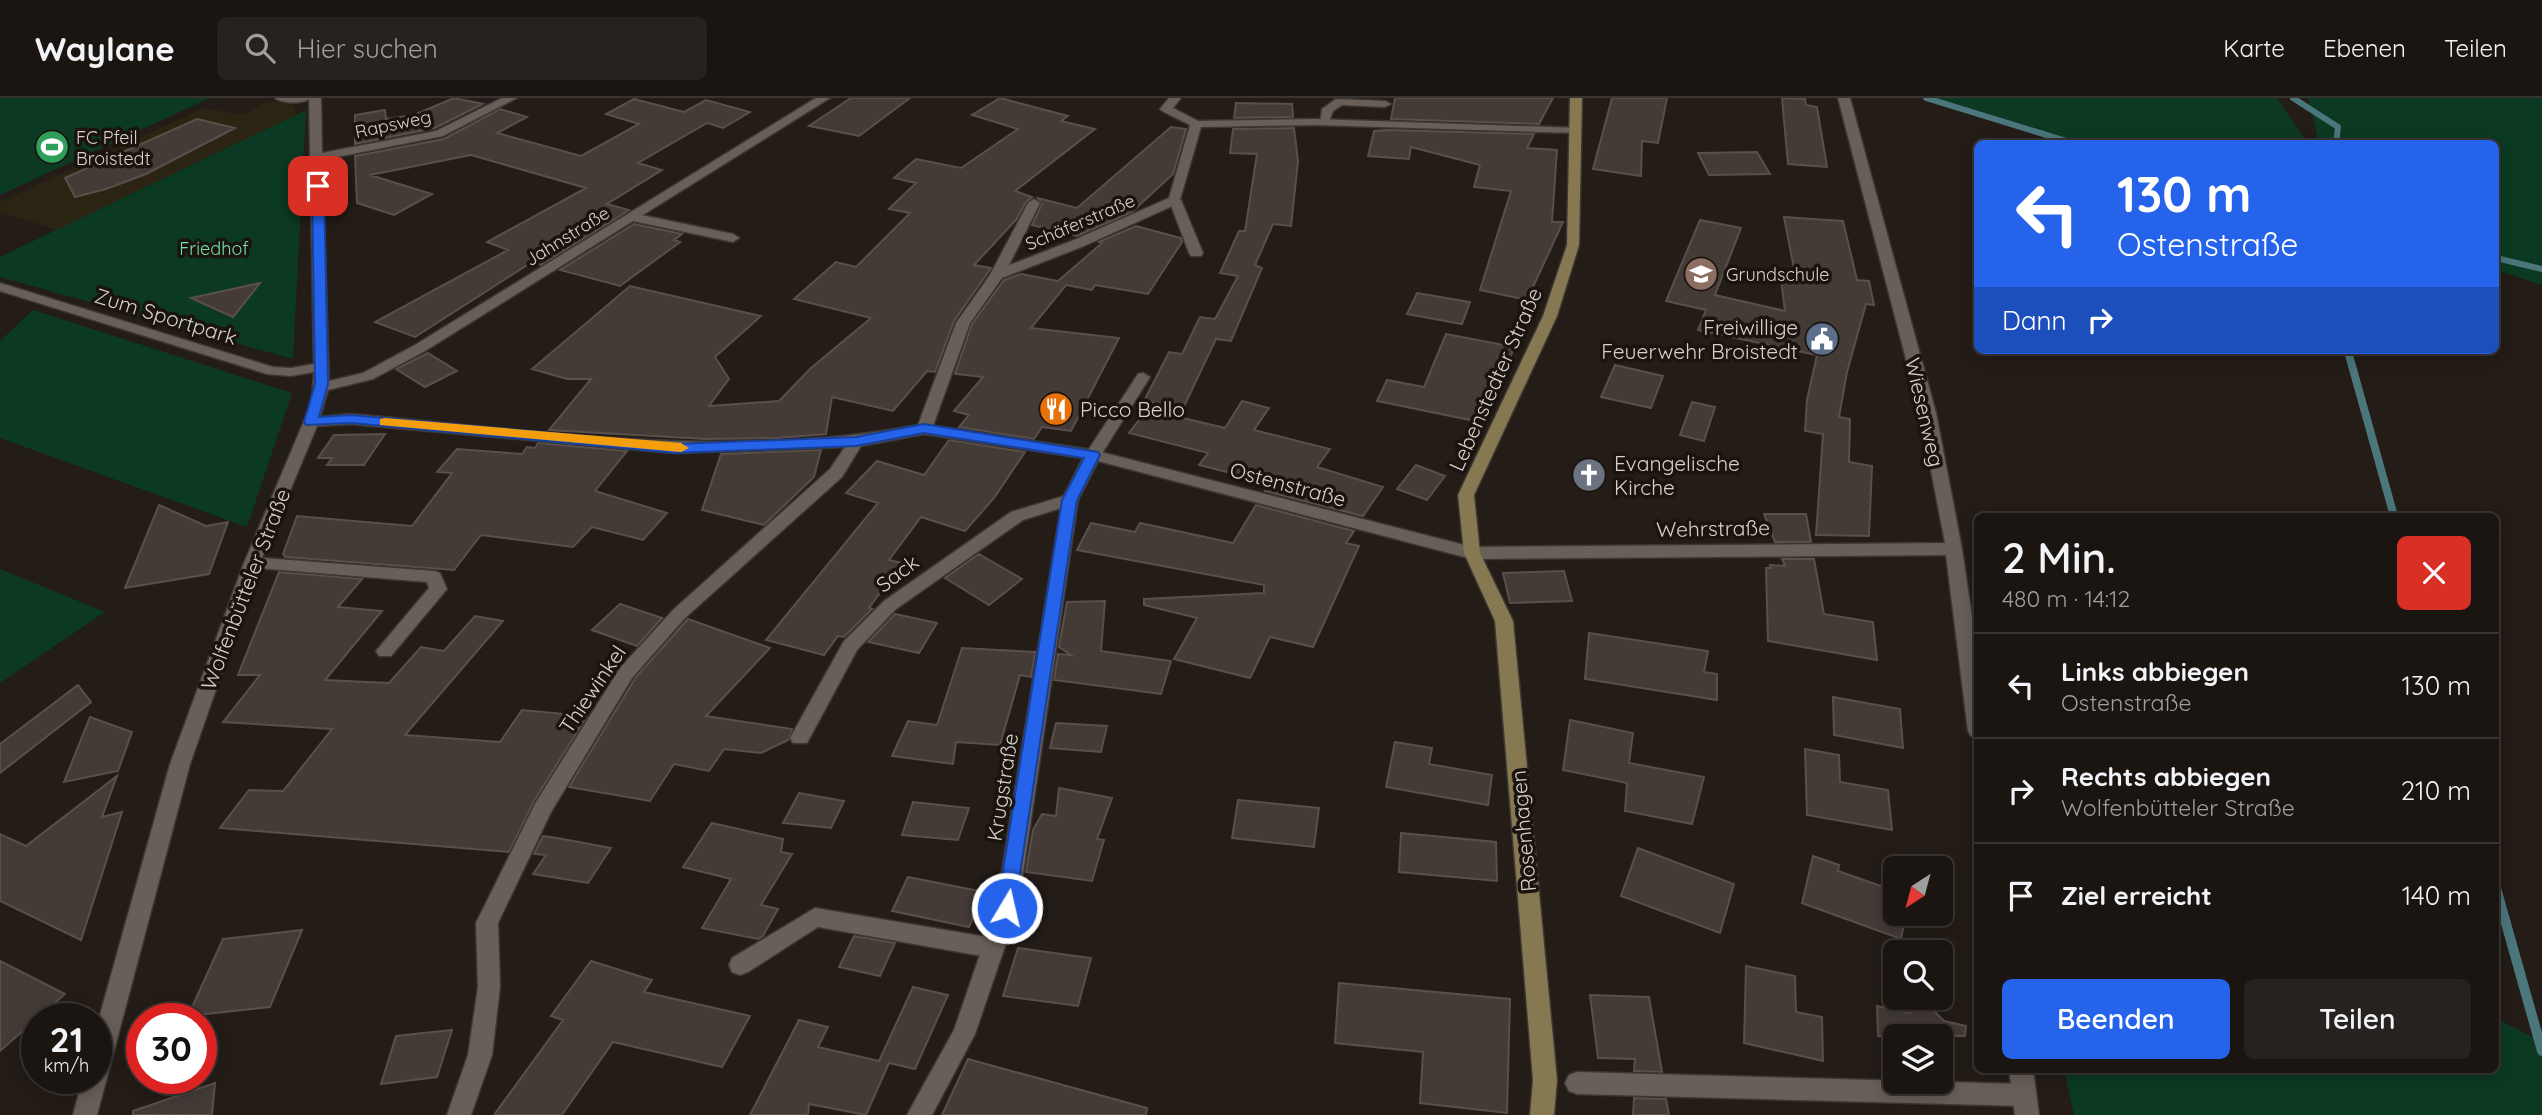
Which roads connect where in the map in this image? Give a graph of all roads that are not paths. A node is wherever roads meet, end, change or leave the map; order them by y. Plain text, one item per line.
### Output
1 (281, 98) edge
2 (305, 98) edge
3 (315, 98) edge
4 (511, 98) edge
5 (824, 98) edge
6 (1175, 98) edge
7 (1576, 98) edge
8 (1844, 98) edge
9 (1385, 104) dead end
10 (1324, 122) junction
11 (1196, 124) junction
12 (1576, 130) junction
13 (317, 158) junction
14 (1175, 200) junction
15 (1034, 203) dead end
16 (632, 216) junction
17 (733, 238) dead end
18 (1196, 253) dead end
19 (997, 275) junction
20 (0, 287) edge
21 (321, 367) junction
22 (1143, 377) dead end
23 (321, 387) junction
24 (310, 422) junction
25 (924, 429) junction
26 (856, 442) junction
27 (1093, 455) junction
28 (1070, 500) junction
29 (1954, 548) junction
30 (1472, 553) junction
31 (252, 563) junction
32 (385, 651) dead end
33 (1974, 700) edge
34 (800, 738) dead end
35 (993, 948) junction
36 (740, 965) dead end
37 (112, 1013) edge
38 (2022, 1073) edge
39 (1577, 1083) dead end
40 (91, 1094) edge
41 (2026, 1105) edge
42 (85, 1115) edge
43 (459, 1115) edge
44 (919, 1115) edge
45 (1542, 1115) edge

1 - 2 street
3 - 13 street, Wolfenbütteler Straße
4 - 13 street, Rapsweg
5 - 16 street, Jahnstraße
6 - 11 street
7 - 12 street, Lebenstedter Straße
8 - 29 street, Wiesenweg
9 - 10 street
10 - 11 street
10 - 12 street
11 - 14 street
12 - 30 street, Lebenstedter Straße
13 - 21 street, Wolfenbütteler Straße
14 - 18 street
14 - 19 street, Schäferstraße
15 - 19 street, Schäferstraße
16 - 17 street
16 - 23 street, Jahnstraße
19 - 25 street, Schäferstraße
20 - 21 street, Zum Sportpark
21 - 23 street, Wolfenbütteler Straße
22 - 27 street
23 - 24 street, Wolfenbütteler Straße
24 - 26 street, Ostenstraße
24 - 31 street, Wolfenbütteler Straße
25 - 26 street, Ostenstraße
25 - 27 street, Ostenstraße
26 - 43 street, Thiewinkel
27 - 28 street, Krugstraße
27 - 30 street, Ostenstraße
28 - 34 street, Sack
28 - 35 street, Krugstraße
29 - 30 street, Wehrstraße
29 - 33 street, Wiesenweg
30 - 45 street, Rosenhagen
31 - 32 street
31 - 37 street, Wolfenbütteler Straße
35 - 36 street
35 - 44 street, Krugstraße
38 - 41 street
39 - 41 street
40 - 42 street

